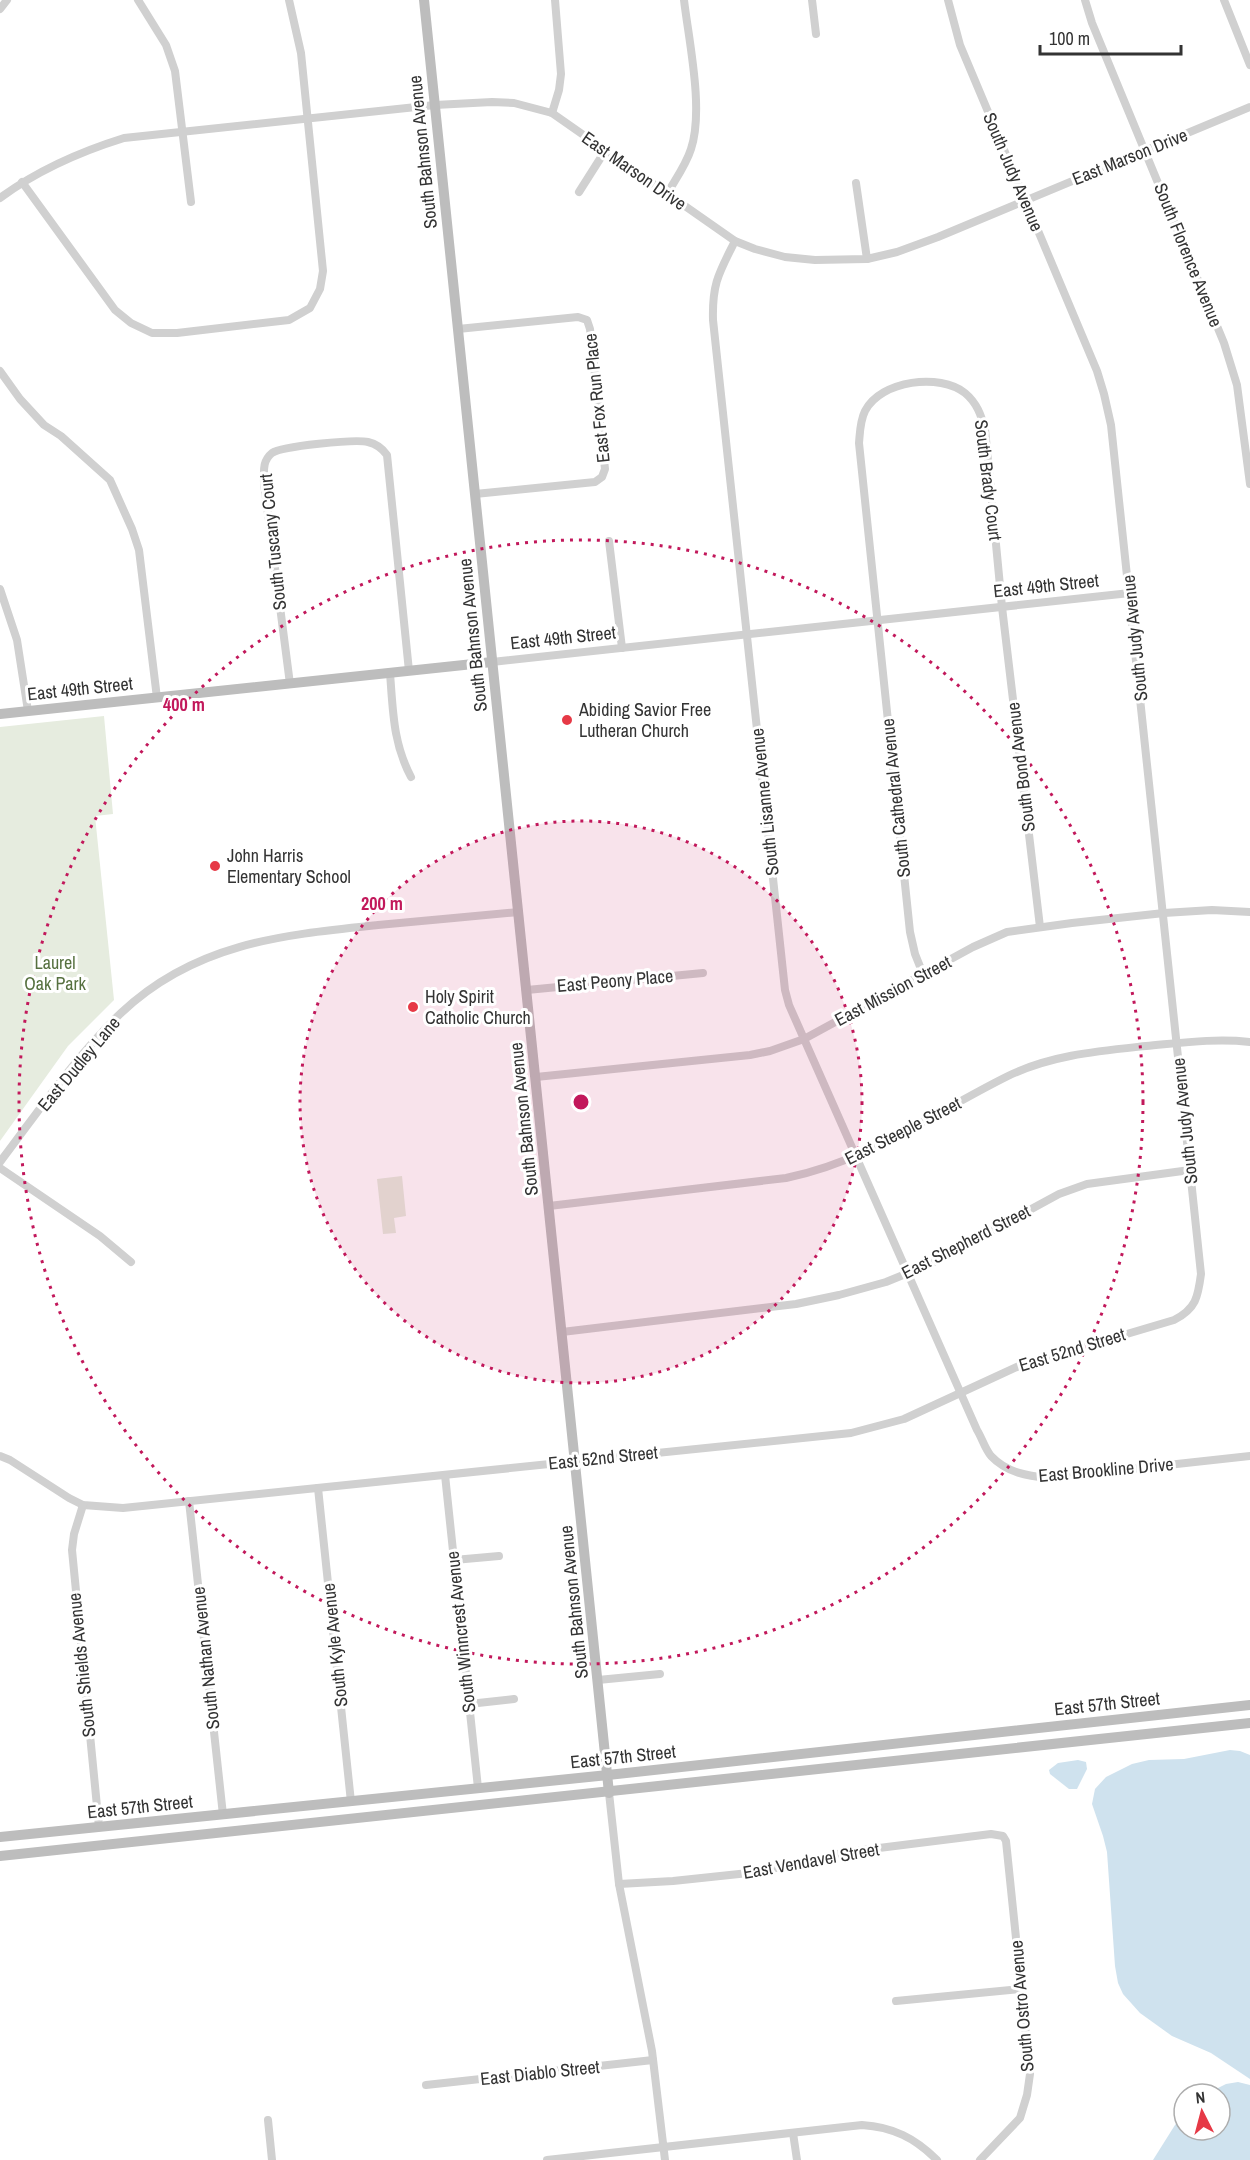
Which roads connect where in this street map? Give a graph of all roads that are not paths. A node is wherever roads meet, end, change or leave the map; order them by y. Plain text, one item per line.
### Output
1 (7, 0) edge
2 (138, 0) edge
3 (289, 0) edge
4 (424, 0) edge
5 (555, 0) edge
6 (684, 0) edge
7 (812, 0) edge
8 (948, 0) edge
9 (1085, 0) edge
10 (1224, 0) edge
11 (0, 9) edge
12 (816, 34) dead end
13 (1250, 65) edge
14 (435, 105) junction
15 (1250, 107) edge
16 (552, 113) junction
17 (307, 118) junction
18 (183, 132) junction
19 (605, 151) junction
20 (1145, 151) junction
21 (22, 182) junction
22 (856, 183) dead end
23 (579, 192) dead end
24 (667, 194) junction
25 (0, 198) edge
26 (1025, 199) junction
27 (191, 202) dead end
28 (735, 241) junction
29 (867, 259) junction
30 (458, 329) junction
31 (0, 370) edge
32 (1250, 484) edge
33 (475, 494) junction
34 (609, 540) dead end
35 (0, 589) edge
36 (1130, 593) junction
37 (1002, 607) junction
38 (879, 620) junction
39 (747, 636) junction
40 (622, 648) junction
41 (492, 662) junction
42 (410, 671) junction
43 (390, 673) junction
44 (290, 684) junction
45 (157, 698) junction
46 (28, 711) junction
47 (0, 714) edge
48 (411, 777) dead end
49 (519, 912) junction
50 (1250, 912) edge
51 (1164, 913) junction
52 (1040, 927) junction
53 (703, 973) dead end
54 (923, 974) junction
55 (527, 990) junction
56 (804, 1039) junction
57 (1250, 1042) edge
58 (1177, 1043) junction
59 (536, 1077) junction
60 (856, 1156) junction
61 (0, 1161) edge
62 (0, 1168) edge
63 (1190, 1170) junction
64 (549, 1206) junction
65 (131, 1262) dead end
66 (908, 1273) junction
67 (1195, 1304) joint
68 (562, 1332) junction
69 (936, 1337) joint
70 (961, 1393) junction
71 (0, 1456) edge
72 (1250, 1456) edge
73 (576, 1460) junction
74 (445, 1475) junction
75 (318, 1488) junction
76 (189, 1501) junction
77 (83, 1505) junction
78 (499, 1556) dead end
79 (454, 1560) junction
80 (660, 1674) dead end
81 (598, 1680) junction
82 (514, 1700) dead end
83 (469, 1704) junction
84 (1250, 1705) edge
85 (1250, 1723) edge
86 (608, 1775) junction
87 (478, 1788) junction
88 (609, 1793) junction
89 (351, 1802) junction
90 (223, 1815) junction
91 (99, 1827) junction
92 (1003, 1836) joint
93 (0, 1837) edge
94 (0, 1856) edge
95 (619, 1884) junction
96 (1021, 1989) junction
97 (896, 2001) dead end
98 (653, 2060) junction
99 (426, 2085) dead end
100 (268, 2120) dead end
101 (794, 2133) junction
102 (663, 2147) junction
103 (272, 2160) edge
104 (547, 2160) edge
105 (665, 2160) edge
106 (797, 2160) edge
107 (937, 2160) edge
108 (980, 2160) edge

1 - 11 street
2 - 18 street
3 - 17 street
4 - 14 main road, South Bahnson Avenue
5 - 16 street
6 - 24 street
7 - 12 street
8 - 26 street, South Judy Avenue
9 - 20 street, South Florence Avenue
10 - 13 street
14 - 16 street, East Marson Drive
14 - 17 street, East Marson Drive
14 - 30 main road, South Bahnson Avenue
15 - 20 street, East Marson Drive
16 - 19 street, East Marson Drive
17 - 18 street, East Marson Drive
17 - 21 street
18 - 21 street, East Marson Drive
18 - 27 street
19 - 23 street
19 - 24 street, East Marson Drive
20 - 26 street, East Marson Drive
20 - 32 street, South Florence Avenue
21 - 25 street, East Marson Drive
22 - 29 street
24 - 28 street, East Marson Drive
26 - 29 street, East Marson Drive
26 - 36 street, South Judy Avenue
28 - 29 street, East Marson Drive
28 - 39 street, South Lisanne Avenue
30 - 33 main road, South Bahnson Avenue
30 - 33 street, East Fox Run Place
31 - 45 street
33 - 41 main road, South Bahnson Avenue
34 - 40 street
35 - 46 street
36 - 37 street, East 49th Street
36 - 51 street, South Judy Avenue
37 - 38 street, East 49th Street
37 - 38 street, South Brady Court
37 - 52 street, South Bond Avenue
38 - 39 street, East 49th Street
38 - 54 street, South Cathedral Avenue
39 - 40 street, East 49th Street
39 - 56 street, South Lisanne Avenue
40 - 41 street, East 49th Street
41 - 42 main road, East 49th Street
41 - 49 main road, South Bahnson Avenue
42 - 43 main road, East 49th Street
42 - 44 street, South Tuscany Court
43 - 44 main road, East 49th Street
43 - 48 street
44 - 45 main road, East 49th Street
45 - 46 main road, East 49th Street
46 - 47 main road, East 49th Street
49 - 55 main road, South Bahnson Avenue
49 - 61 street, East Dudley Lane
50 - 51 street, East Mission Street
51 - 52 street, East Mission Street
51 - 58 street, South Judy Avenue
52 - 54 street, East Mission Street
53 - 55 street, East Peony Place
54 - 56 street, East Mission Street
55 - 59 main road, South Bahnson Avenue
56 - 59 street, East Mission Street
56 - 60 street, South Lisanne Avenue
57 - 58 street, East Steeple Street
58 - 60 street, East Steeple Street
58 - 63 street, South Judy Avenue
59 - 64 main road, South Bahnson Avenue
60 - 64 street, East Steeple Street
60 - 66 street, South Lisanne Avenue
62 - 65 street
63 - 66 street, East Shepherd Street
63 - 67 street, South Judy Avenue
64 - 68 main road, South Bahnson Avenue
66 - 68 street, East Shepherd Street
66 - 69 street, South Lisanne Avenue
67 - 70 street, East 52nd Street
68 - 73 main road, South Bahnson Avenue
69 - 70 street, East Brookline Drive
70 - 72 street, East Brookline Drive
70 - 73 street, East 52nd Street
71 - 77 street, East 52nd Street
73 - 74 street, East 52nd Street
73 - 81 main road, South Bahnson Avenue
74 - 75 street, East 52nd Street
74 - 79 street, South Winncrest Avenue
75 - 76 street, East 52nd Street
75 - 89 street, South Kyle Avenue
76 - 77 street, East 52nd Street
76 - 90 street, South Nathan Avenue
77 - 91 street, South Shields Avenue
78 - 79 street
79 - 83 street, South Winncrest Avenue
80 - 81 street
81 - 86 main road, South Bahnson Avenue
82 - 83 street
83 - 87 street, South Winncrest Avenue
84 - 86 main road, East 57th Street
85 - 88 main road, East 57th Street
86 - 87 main road, East 57th Street
86 - 88 main road, South Bahnson Avenue
87 - 89 main road, East 57th Street
88 - 94 main road, East 57th Street
88 - 95 street, South Bahnson Avenue
89 - 90 main road, East 57th Street
90 - 91 main road, East 57th Street
91 - 93 main road, East 57th Street
92 - 95 street, East Vendavel Street
92 - 96 street, South Ostro Avenue
95 - 98 street, South Bahnson Avenue
96 - 97 street
96 - 108 street, South Ostro Avenue
98 - 99 street, East Diablo Street
98 - 102 street, South Bahnson Avenue
100 - 103 street
101 - 102 street
101 - 106 street
101 - 107 street
102 - 104 street
102 - 105 street, South Bahnson Avenue

